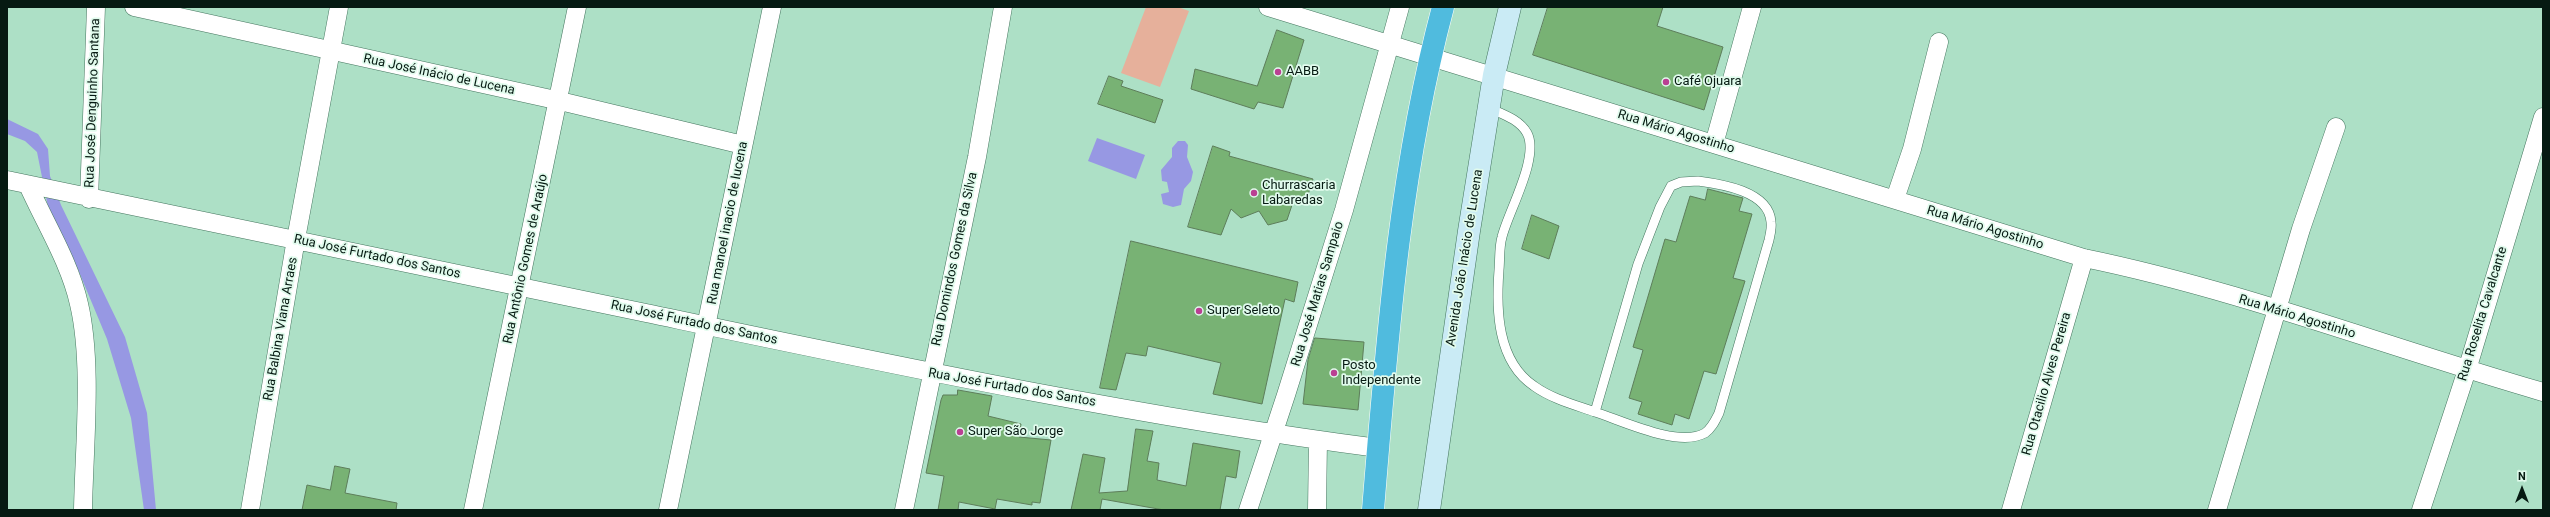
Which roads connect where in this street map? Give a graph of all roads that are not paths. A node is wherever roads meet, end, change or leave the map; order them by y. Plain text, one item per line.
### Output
1 (96, 7) edge
2 (134, 7) edge
3 (339, 7) edge
4 (577, 7) edge
5 (772, 7) edge
6 (1003, 7) edge
7 (1268, 7) edge
8 (1400, 7) edge
9 (1443, 7) edge
10 (1510, 7) edge
11 (1752, 7) edge
12 (178, 12) edge
13 (1939, 42) dead end
14 (1391, 45) junction
15 (331, 51) junction
16 (1430, 56) junction
17 (1494, 75) junction
18 (560, 101) junction
19 (1489, 108) junction
20 (2543, 117) edge
21 (2336, 128) dead end
22 (1714, 144) junction
23 (743, 145) junction
24 (7, 180) edge
25 (30, 185) junction
26 (81, 197) junction
27 (1895, 199) junction
28 (296, 239) junction
29 (2084, 258) junction
30 (520, 288) junction
31 (2277, 310) junction
32 (707, 326) junction
33 (2467, 370) junction
34 (931, 374) junction
35 (2543, 392) edge
36 (1595, 412) junction
37 (1274, 434) junction
38 (1318, 440) junction
39 (1378, 448) junction
40 (83, 510) edge
41 (250, 510) edge
42 (473, 510) edge
43 (668, 510) edge
44 (904, 510) edge
45 (1248, 510) edge
46 (1317, 510) edge
47 (1373, 510) edge
48 (1429, 510) edge
49 (2011, 510) edge
50 (2217, 510) edge
51 (2421, 510) edge

1 - 26 street, Rua José Denguinho Santana
2 - 12 street, Rua José Inácio de Lucena
3 - 15 street, Rua Balbina Viana Arraes
4 - 18 street, Rua Antônio Gomes de Araújo
5 - 23 street, Rua manoel inacio de lucena
6 - 34 street, Rua Domindos Gomes da Silva
7 - 14 street, Rua Mário Agostinho
8 - 14 street, Rua José Matias Sampaio
9 - 16 highway
10 - 17 street, Avenida João Inácio de Lucena
11 - 22 street
12 - 15 street, Rua José Inácio de Lucena
13 - 27 street
14 - 16 street, Rua Mário Agostinho
14 - 37 street, Rua José Matias Sampaio
15 - 18 street, Rua José Inácio de Lucena
15 - 28 street, Rua Balbina Viana Arraes
16 - 17 street, Rua Mário Agostinho
16 - 39 highway
17 - 19 street, Avenida João Inácio de Lucena
17 - 22 street, Rua Mário Agostinho
18 - 23 street, Rua José Inácio de Lucena
18 - 30 street, Rua Antônio Gomes de Araújo
19 - 36 lane
19 - 48 street, Avenida João Inácio de Lucena
20 - 33 street, Rua Roselita Cavalcante
21 - 31 street
22 - 27 street, Rua Mário Agostinho
23 - 32 street, Rua manoel inacio de lucena
24 - 25 street, Rua José Furtado dos Santos
25 - 26 street, Rua José Furtado dos Santos
25 - 40 street
26 - 28 street, Rua José Furtado dos Santos
27 - 29 street, Rua Mário Agostinho
28 - 30 street, Rua José Furtado dos Santos
28 - 41 street, Rua Balbina Viana Arraes
29 - 31 street, Rua Mário Agostinho
29 - 49 street, Rua Otacilio Alves Pereira
30 - 32 street, Rua José Furtado dos Santos
30 - 42 street, Rua Antônio Gomes de Araújo
31 - 33 street, Rua Mário Agostinho
31 - 50 street
32 - 34 street, Rua José Furtado dos Santos
32 - 43 street, Rua manoel inacio de lucena
33 - 35 street, Rua Mário Agostinho
33 - 51 street, Rua Roselita Cavalcante
34 - 37 street, Rua José Furtado dos Santos
34 - 44 street, Rua Domindos Gomes da Silva
36 - 36 lane
37 - 38 street, Rua José Furtado dos Santos
37 - 45 street, Rua José Matias Sampaio
38 - 39 street, Rua José Furtado dos Santos
38 - 46 street
39 - 47 highway

